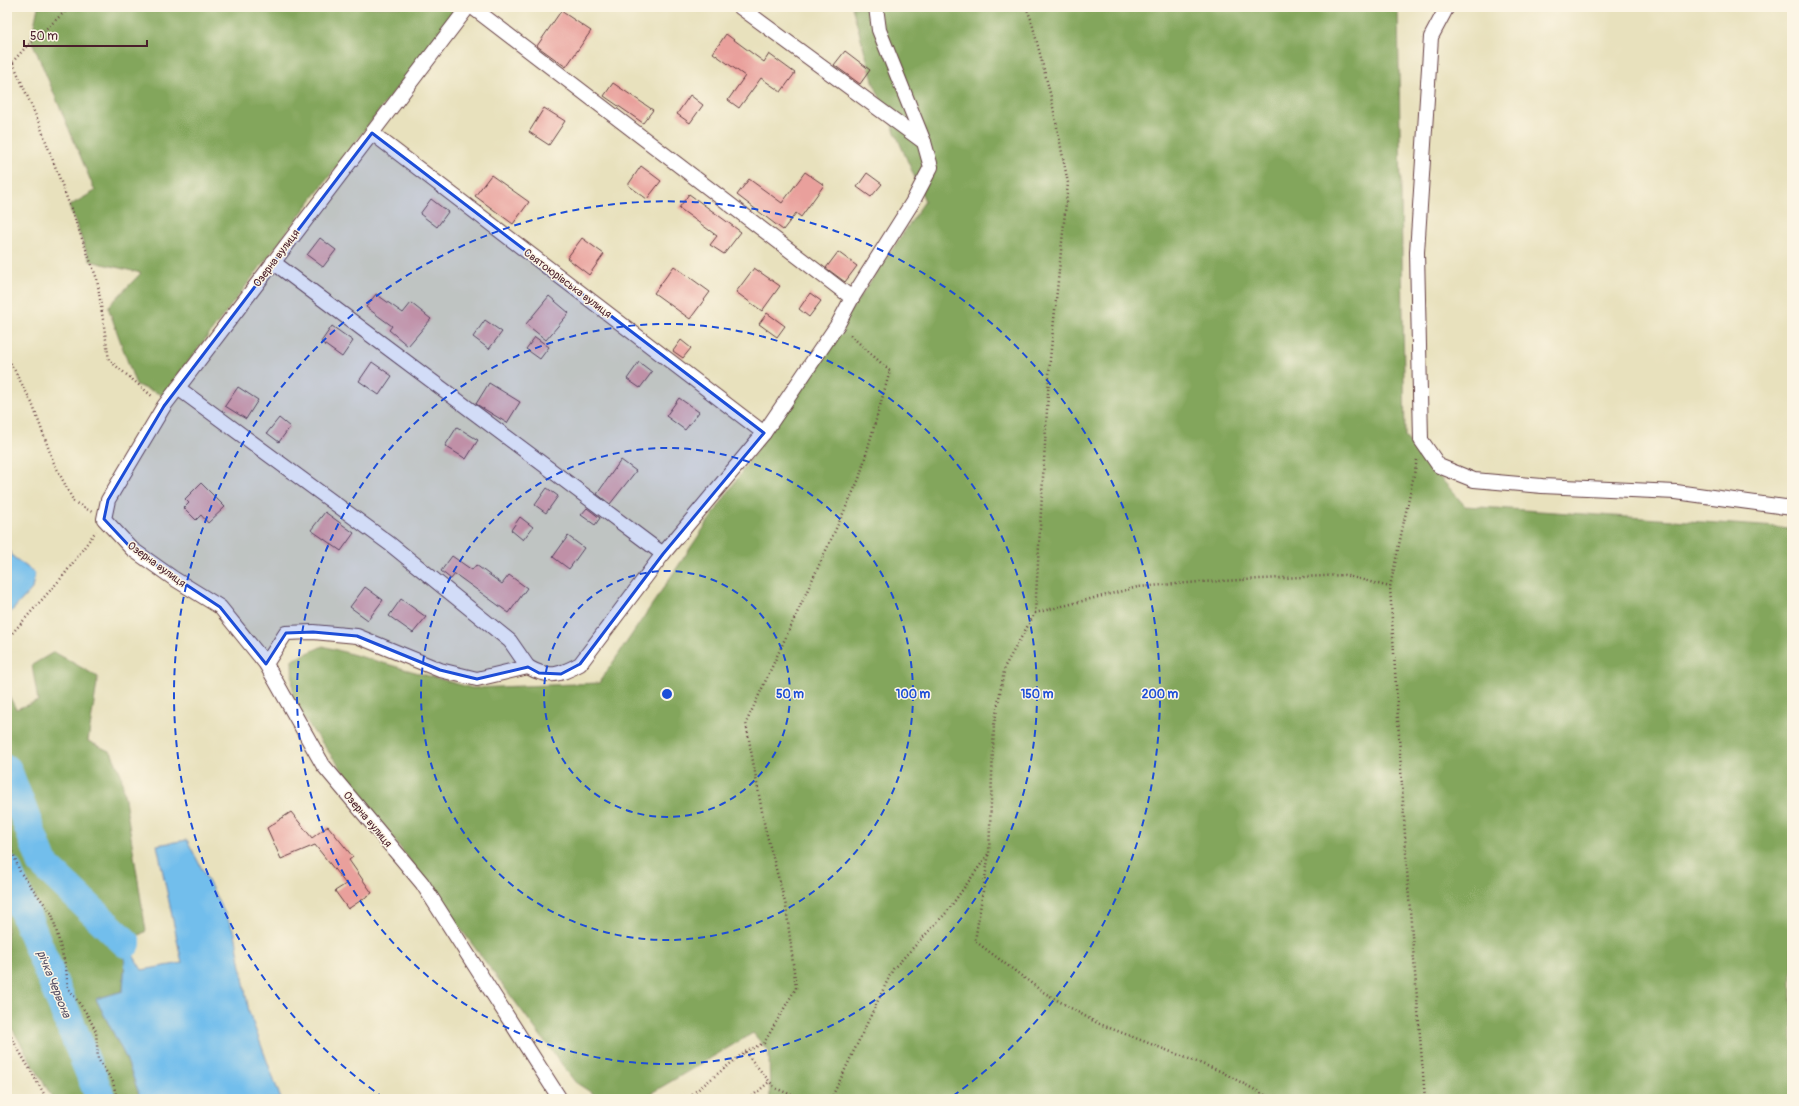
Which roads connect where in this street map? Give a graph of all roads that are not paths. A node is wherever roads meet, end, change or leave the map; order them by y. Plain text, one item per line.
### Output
1 (468, 7) edge
2 (472, 7) edge
3 (740, 7) edge
4 (876, 7) edge
5 (1447, 7) edge
6 (372, 133) junction
7 (924, 142) junction
8 (273, 262) junction
9 (852, 298) junction
10 (178, 388) junction
11 (764, 433) junction
12 (1792, 508) edge
13 (663, 554) junction
14 (266, 664) junction
15 (528, 667) junction
16 (560, 1099) edge

1 - 6 street, Озерна вулиця
2 - 9 street
3 - 7 street
4 - 7 street
5 - 12 street
6 - 8 street, Озерна вулиця
6 - 11 street, Святоюрівська вулиця
7 - 9 street
8 - 10 street, Озерна вулиця
8 - 13 street
9 - 11 street
10 - 14 street, Озерна вулиця
10 - 15 street
11 - 13 street
13 - 15 street
14 - 15 street
14 - 16 street, Озерна вулиця

